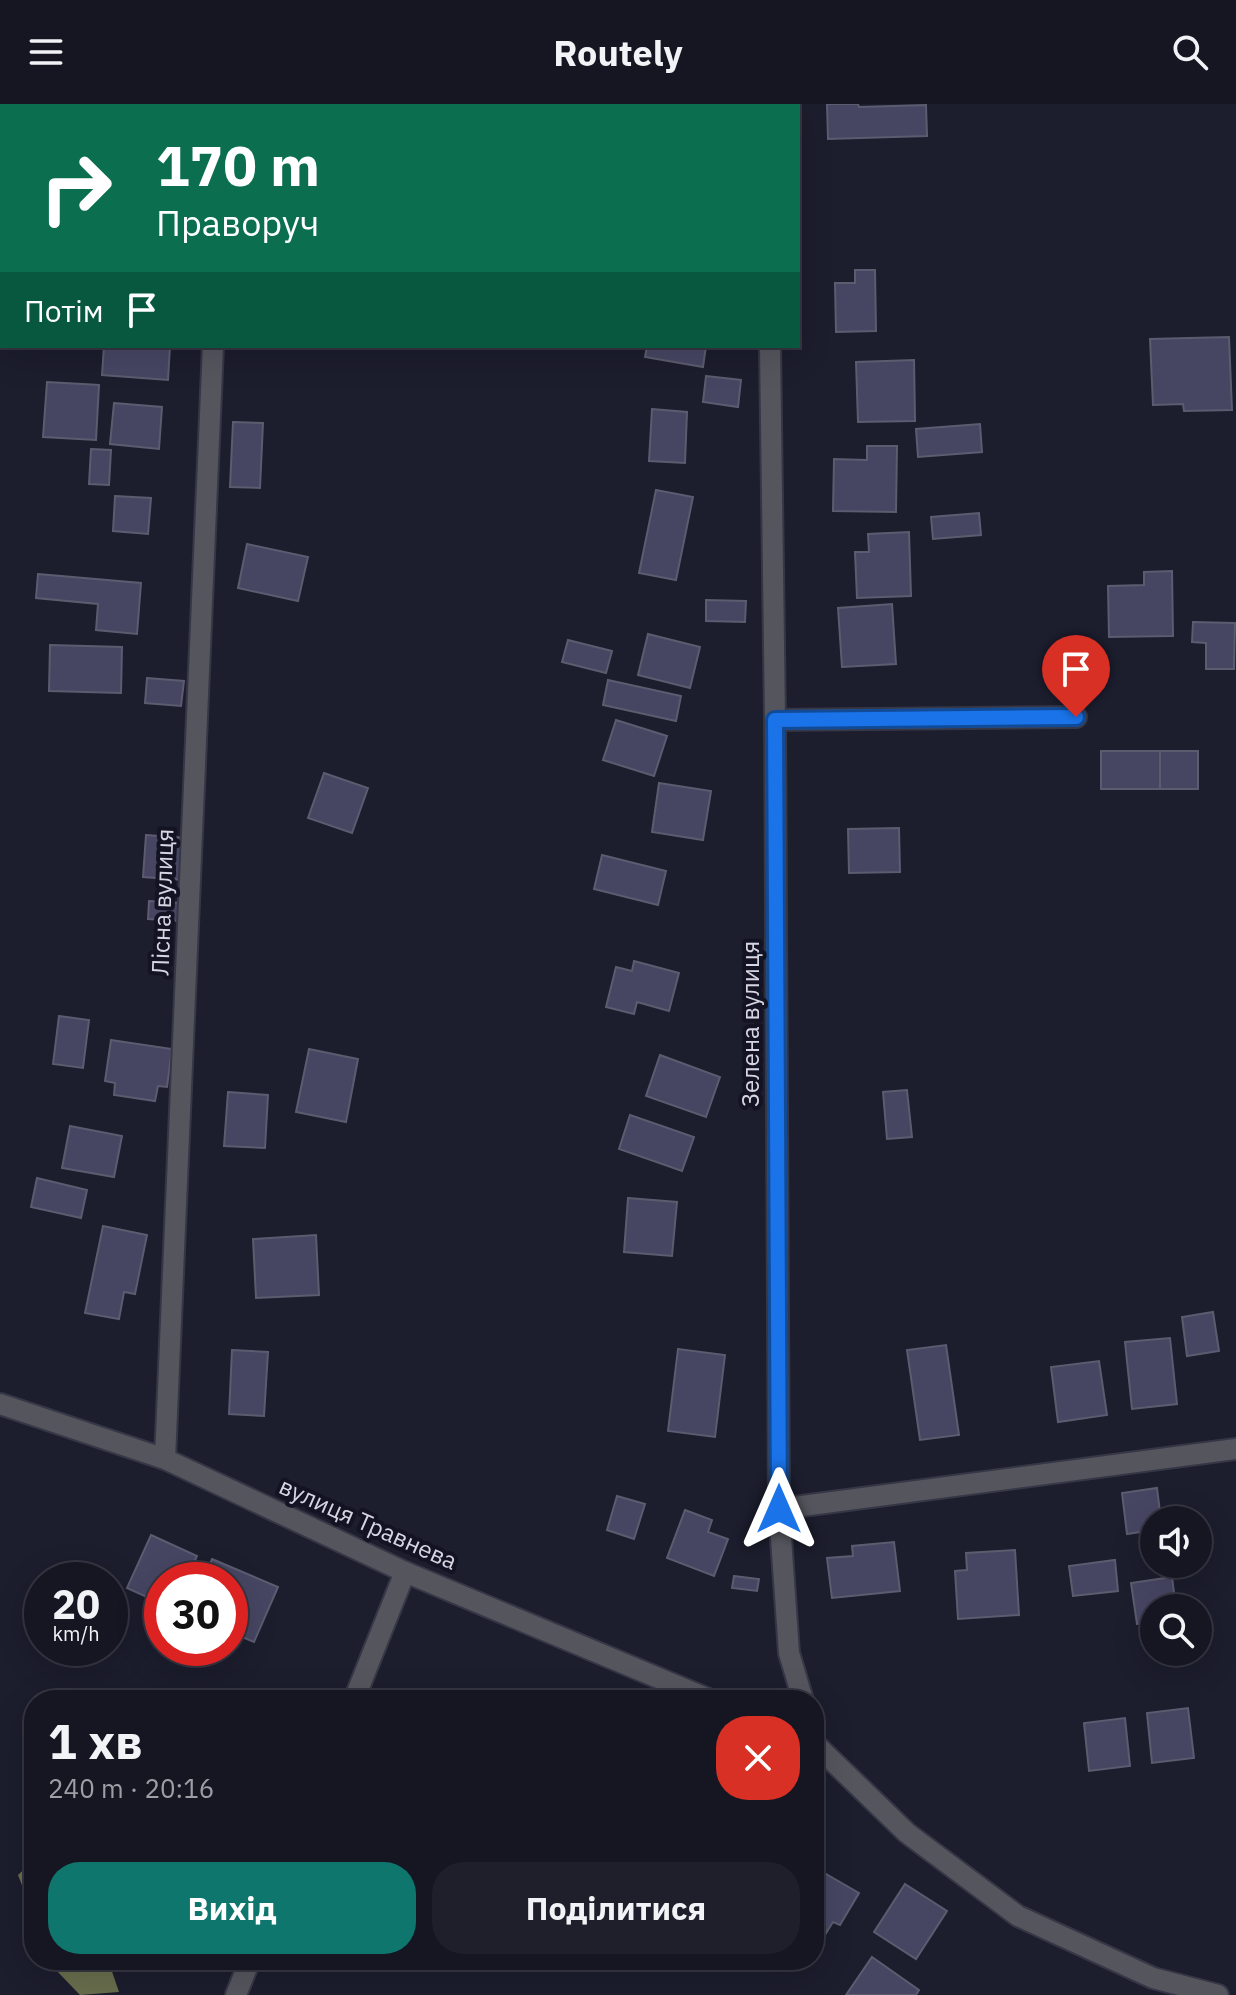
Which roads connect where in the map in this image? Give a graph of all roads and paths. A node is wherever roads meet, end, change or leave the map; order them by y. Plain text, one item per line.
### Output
1 (213, 348) edge
2 (770, 348) edge
3 (1076, 717) dead end
4 (775, 720) junction
5 (0, 1404) edge
6 (1236, 1449) edge
7 (165, 1459) junction
8 (779, 1509) junction
9 (405, 1572) junction
10 (358, 1690) edge
11 (687, 1690) edge
12 (800, 1690) edge
13 (824, 1750) edge
14 (246, 1970) edge
15 (236, 1995) edge
16 (1218, 1995) edge

1 - 7 street, Лісна вулиця
2 - 4 street, Зелена вулиця
3 - 4 street
4 - 8 street, Зелена вулиця
5 - 7 street, вулиця Травнева
6 - 8 street
7 - 9 street, вулиця Травнева
8 - 12 street, Зелена вулиця
9 - 10 street
9 - 11 street, вулиця Травнева
13 - 16 street
14 - 15 street

